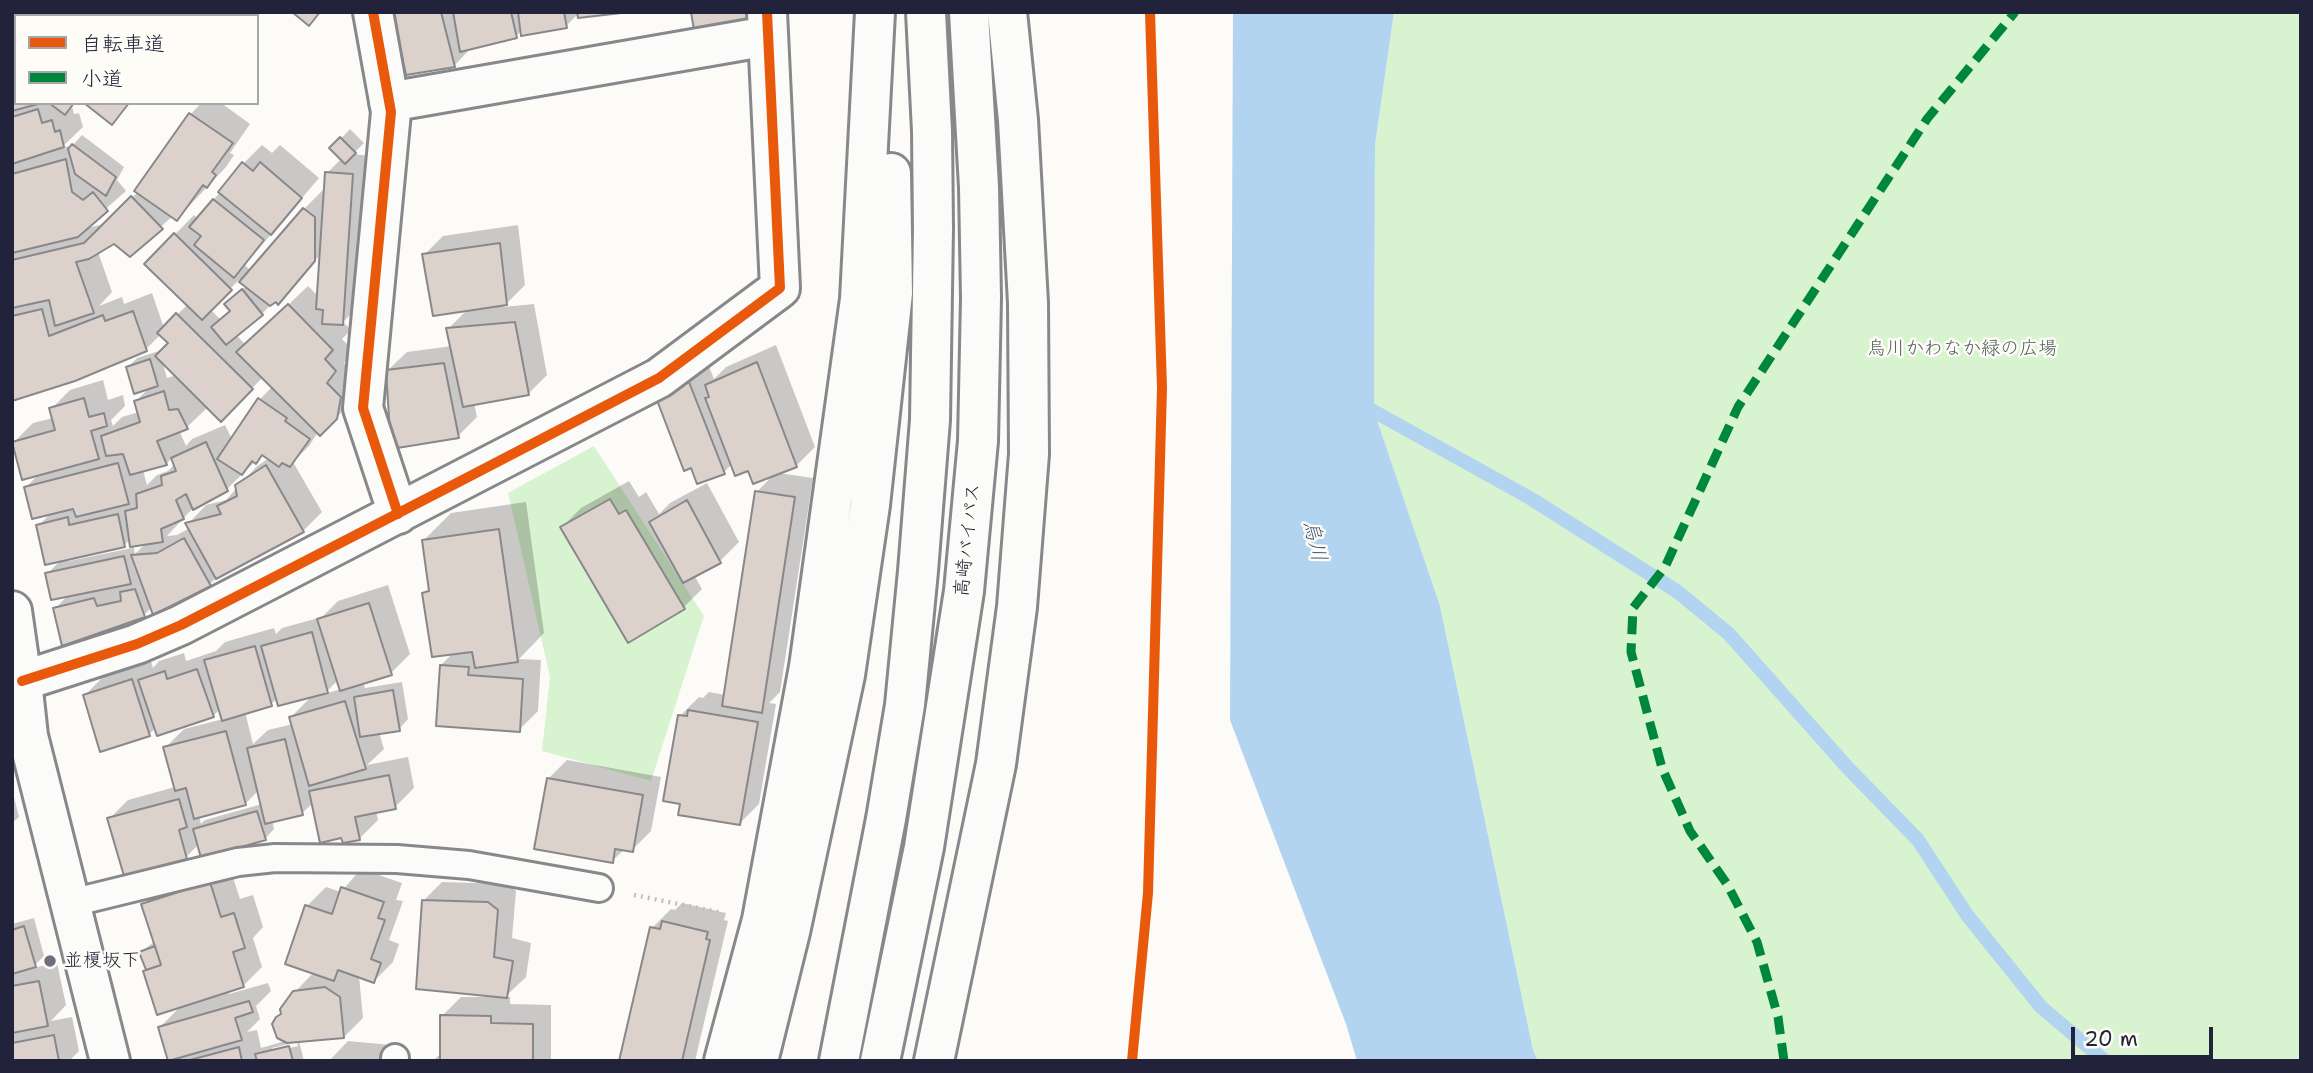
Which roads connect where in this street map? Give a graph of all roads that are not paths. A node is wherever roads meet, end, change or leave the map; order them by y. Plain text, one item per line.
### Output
1 (373, 12) edge
2 (876, 12) edge
3 (882, 12) edge
4 (926, 12) edge
5 (969, 12) edge
6 (1007, 12) edge
7 (768, 24) edge
8 (389, 102) junction
9 (398, 514) junction
10 (13, 614) edge
11 (22, 681) junction
12 (599, 888) road end
13 (71, 903) junction
14 (110, 1061) edge
15 (724, 1061) edge
16 (758, 1061) edge
17 (839, 1061) edge
18 (880, 1061) edge
19 (934, 1061) edge

1 - 8 main road
2 - 15 main road
3 - 16 main road
4 - 17 main road
5 - 18 main road, 高崎バイパス
6 - 19 main road
7 - 8 main road
7 - 9 main road
8 - 9 main road
9 - 11 main road
10 - 11 main road
11 - 13 main road
12 - 13 lane
13 - 14 main road

